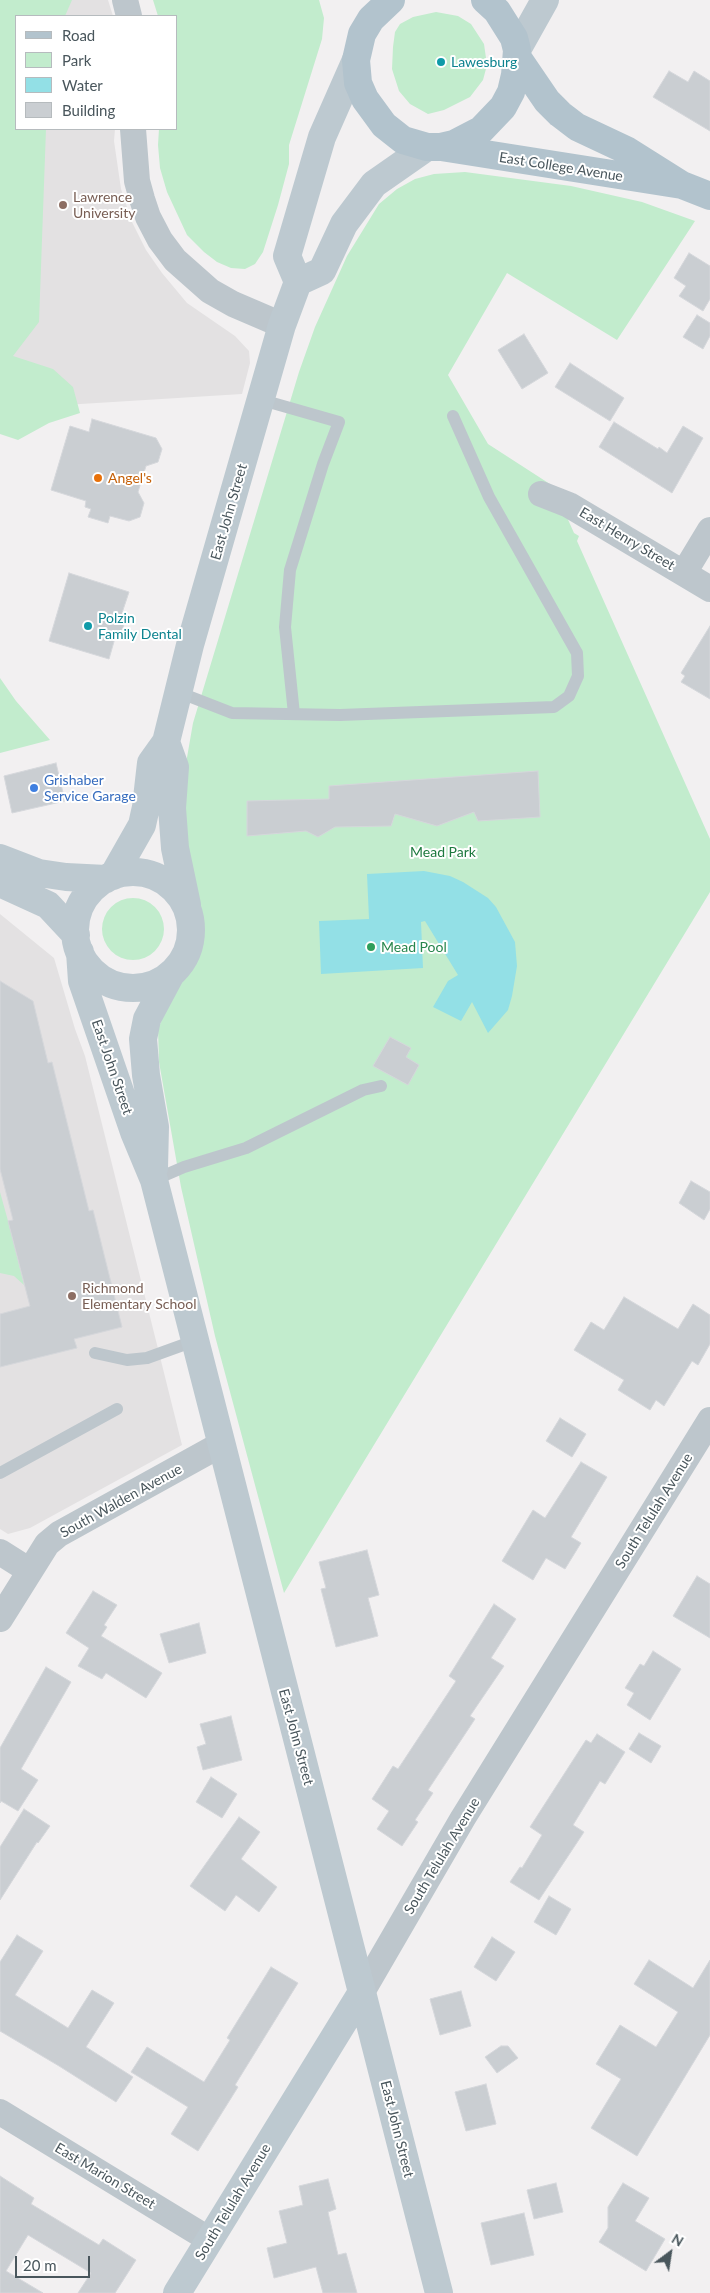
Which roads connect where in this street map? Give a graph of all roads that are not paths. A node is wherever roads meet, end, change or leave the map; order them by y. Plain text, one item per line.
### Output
1 (125, 0) edge
2 (357, 0) edge
3 (391, 0) edge
4 (485, 0) edge
5 (545, 0) edge
6 (129, 15) edge
7 (359, 47) junction
8 (517, 53) junction
9 (133, 130) edge
10 (434, 147) junction
11 (682, 185) junction
12 (710, 196) edge
13 (298, 282) junction
14 (282, 325) junction
15 (262, 400) junction
16 (453, 416) dead end
17 (541, 494) dead end
18 (710, 530) edge
19 (684, 573) junction
20 (710, 589) edge
21 (178, 692) junction
22 (294, 714) junction
23 (166, 742) junction
24 (0, 858) edge
25 (110, 877) junction
26 (0, 884) edge
27 (187, 908) junction
28 (78, 944) junction
29 (171, 974) junction
30 (381, 1086) dead end
31 (154, 1180) junction
32 (194, 1341) junction
33 (95, 1353) dead end
34 (117, 1409) dead end
35 (710, 1420) edge
36 (220, 1445) junction
37 (0, 1472) edge
38 (0, 1552) edge
39 (30, 1571) junction
40 (0, 1619) edge
41 (362, 1992) junction
42 (0, 2112) edge
43 (210, 2240) junction
44 (177, 2293) edge
45 (438, 2293) edge

1 - 6 street
2 - 7 main road
3 - 7 main road
4 - 8 main road, East College Avenue
5 - 8 street
7 - 10 main road, East College Avenue
7 - 13 street
8 - 10 main road
8 - 11 main road, East College Avenue
9 - 14 street
10 - 11 main road, East College Avenue
10 - 13 street
11 - 12 main road, East College Avenue
13 - 14 street, East John Street
14 - 15 street, East John Street
15 - 21 street, East John Street
15 - 22 lane
16 - 22 lane
17 - 19 street, East Henry Street
18 - 19 street
19 - 20 street, East Henry Street
21 - 22 lane
21 - 23 street, East John Street
23 - 25 street, East John Street
23 - 27 street
24 - 25 street
25 - 27 street
25 - 28 street
26 - 28 street
27 - 29 street
28 - 29 street
28 - 31 street, East John Street
29 - 31 street, East John Street
30 - 31 lane
31 - 32 street, East John Street
32 - 33 lane
32 - 36 street, East John Street
34 - 37 lane
35 - 41 street, South Telulah Avenue
36 - 39 street, South Walden Avenue
36 - 41 street, East John Street
38 - 39 street
39 - 40 street, South Walden Avenue
41 - 43 street, South Telulah Avenue
41 - 45 street, East John Street
42 - 43 street, East Marion Street
43 - 44 street, South Telulah Avenue

